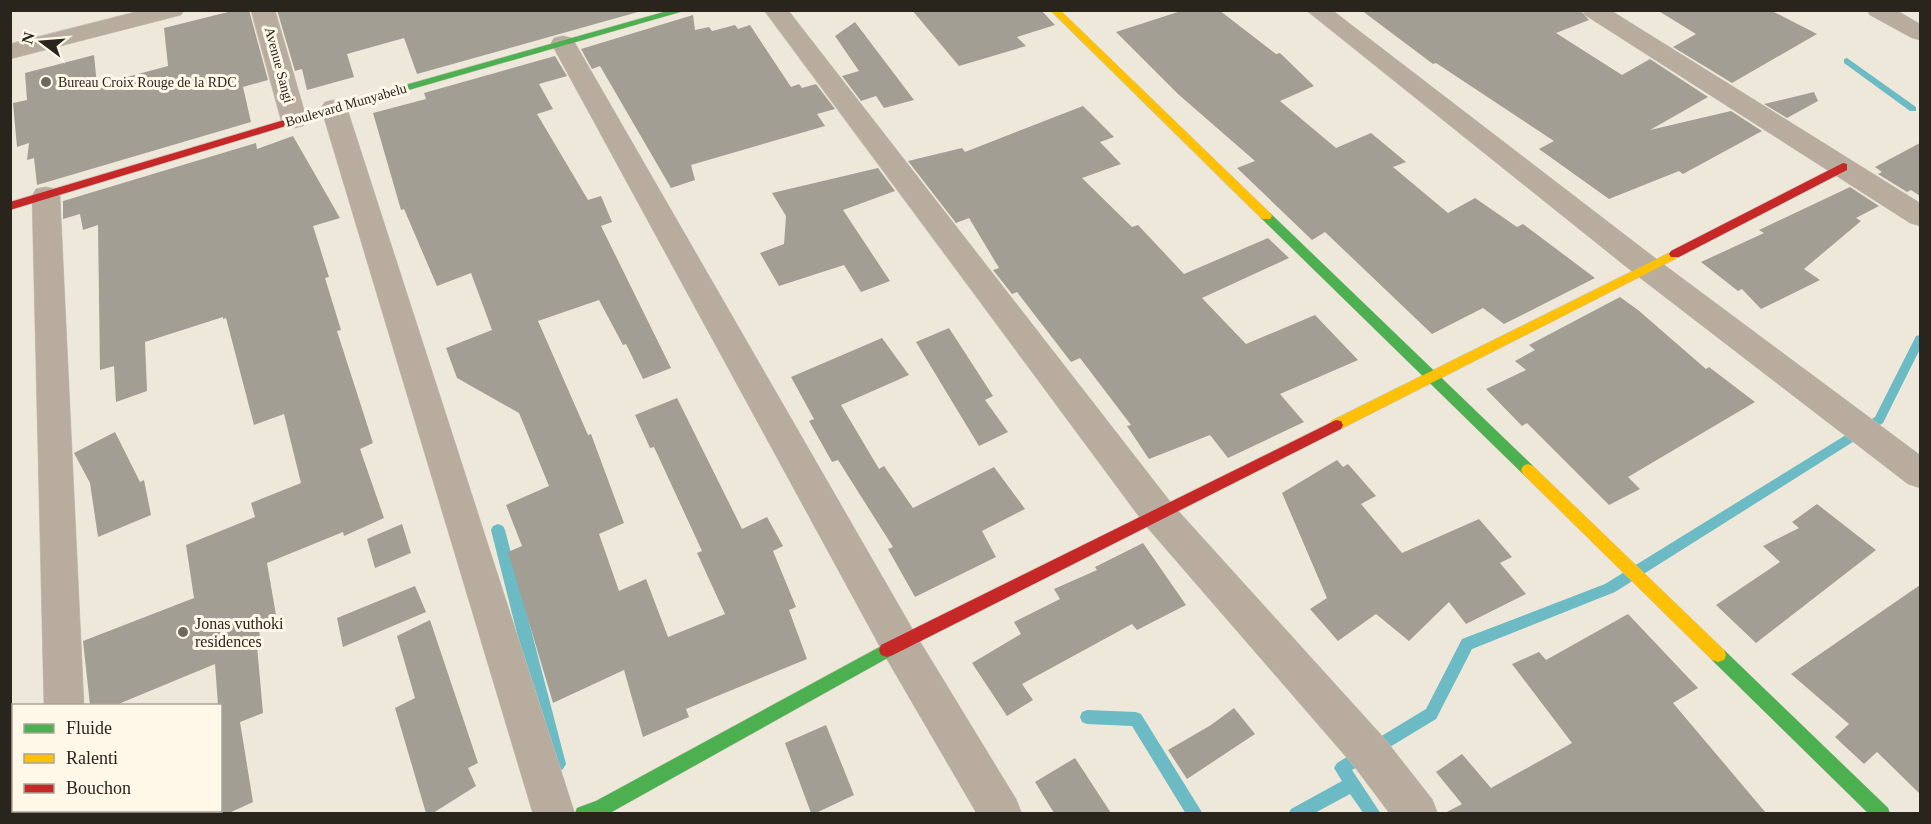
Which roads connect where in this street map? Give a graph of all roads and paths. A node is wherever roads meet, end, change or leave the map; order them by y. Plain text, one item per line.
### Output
1 (173, 10) edge
2 (264, 10) edge
3 (683, 10) edge
4 (775, 10) edge
5 (1054, 10) edge
6 (1317, 10) edge
7 (1593, 10) edge
8 (1878, 10) edge
9 (1920, 33) edge
10 (563, 43) junction
11 (10, 52) edge
12 (334, 108) junction
13 (294, 120) junction
14 (1843, 167) junction
15 (46, 196) junction
16 (10, 206) edge
17 (1920, 216) edge
18 (1648, 269) junction
19 (1432, 377) junction
20 (1920, 474) edge
21 (1159, 515) junction
22 (899, 643) junction
23 (64, 704) edge
24 (594, 812) edge
25 (554, 813) edge
26 (1001, 813) edge
27 (1417, 813) edge
28 (1882, 813) edge

1 - 11 street
2 - 13 street, Avenue Sangi
3 - 10 street, Boulevard Munyabelu
4 - 21 street
5 - 19 street
6 - 18 street
7 - 14 street
8 - 9 street
10 - 12 street, Boulevard Munyabelu
10 - 22 street
12 - 13 street, Boulevard Munyabelu
12 - 25 street
13 - 15 street, Boulevard Munyabelu
14 - 17 street
14 - 18 street
15 - 16 street, Boulevard Munyabelu
15 - 23 street
18 - 19 street
18 - 20 street
19 - 21 street
19 - 28 street
21 - 22 street
21 - 27 street
22 - 24 street
22 - 26 street

